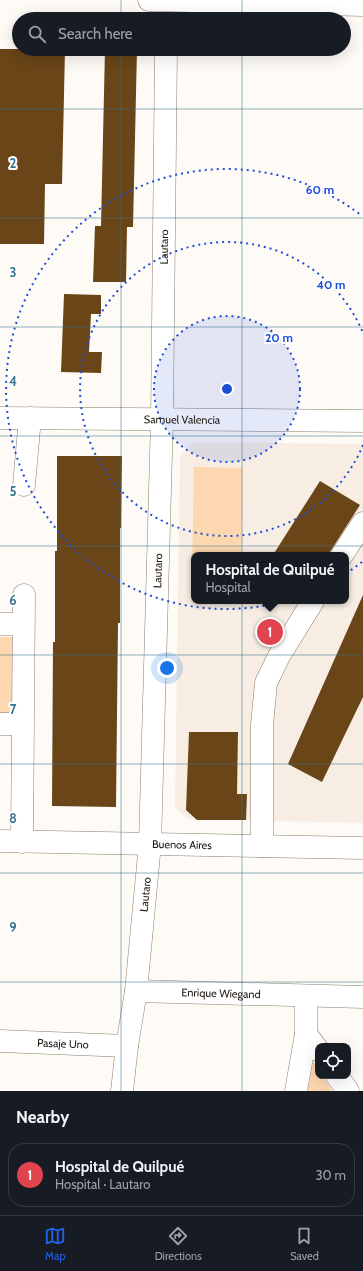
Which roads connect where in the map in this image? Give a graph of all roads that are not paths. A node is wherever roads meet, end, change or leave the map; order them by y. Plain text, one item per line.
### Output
1 (163, 5) edge
2 (363, 5) edge
3 (166, 56) edge
4 (0, 418) edge
5 (30, 418) junction
6 (162, 419) junction
7 (363, 421) edge
8 (24, 485) dead end
9 (363, 523) edge
10 (344, 552) edge
11 (24, 595) dead end
12 (311, 604) edge
13 (0, 624) edge
14 (23, 624) junction
15 (0, 724) edge
16 (22, 724) junction
17 (0, 841) edge
18 (22, 842) junction
19 (150, 844) junction
20 (262, 846) junction
21 (363, 848) edge
22 (136, 991) junction
23 (306, 996) junction
24 (363, 998) edge
25 (0, 1041) edge
26 (312, 1042) edge
27 (127, 1046) junction
28 (339, 1079) edge
29 (122, 1091) edge
30 (296, 1091) edge
31 (348, 1091) edge

1 - 2 street
3 - 6 street, Lautaro
4 - 5 street, Samuel Valencia
5 - 6 street, Samuel Valencia
5 - 8 street
6 - 7 street, Samuel Valencia
6 - 19 street, Lautaro
9 - 10 street
11 - 14 street
12 - 20 street
13 - 14 street
14 - 16 street
15 - 16 street
16 - 18 street
17 - 18 street, Buenos Aires
18 - 19 street, Buenos Aires
19 - 20 street, Buenos Aires
19 - 22 street, Lautaro
20 - 21 street, Buenos Aires
22 - 23 street, Enrique Wiegand
22 - 27 street, Lautaro
23 - 24 street, Enrique Wiegand
23 - 26 street
25 - 27 street, Pasaje Uno
26 - 30 street
27 - 29 street, Lautaro
28 - 31 street

